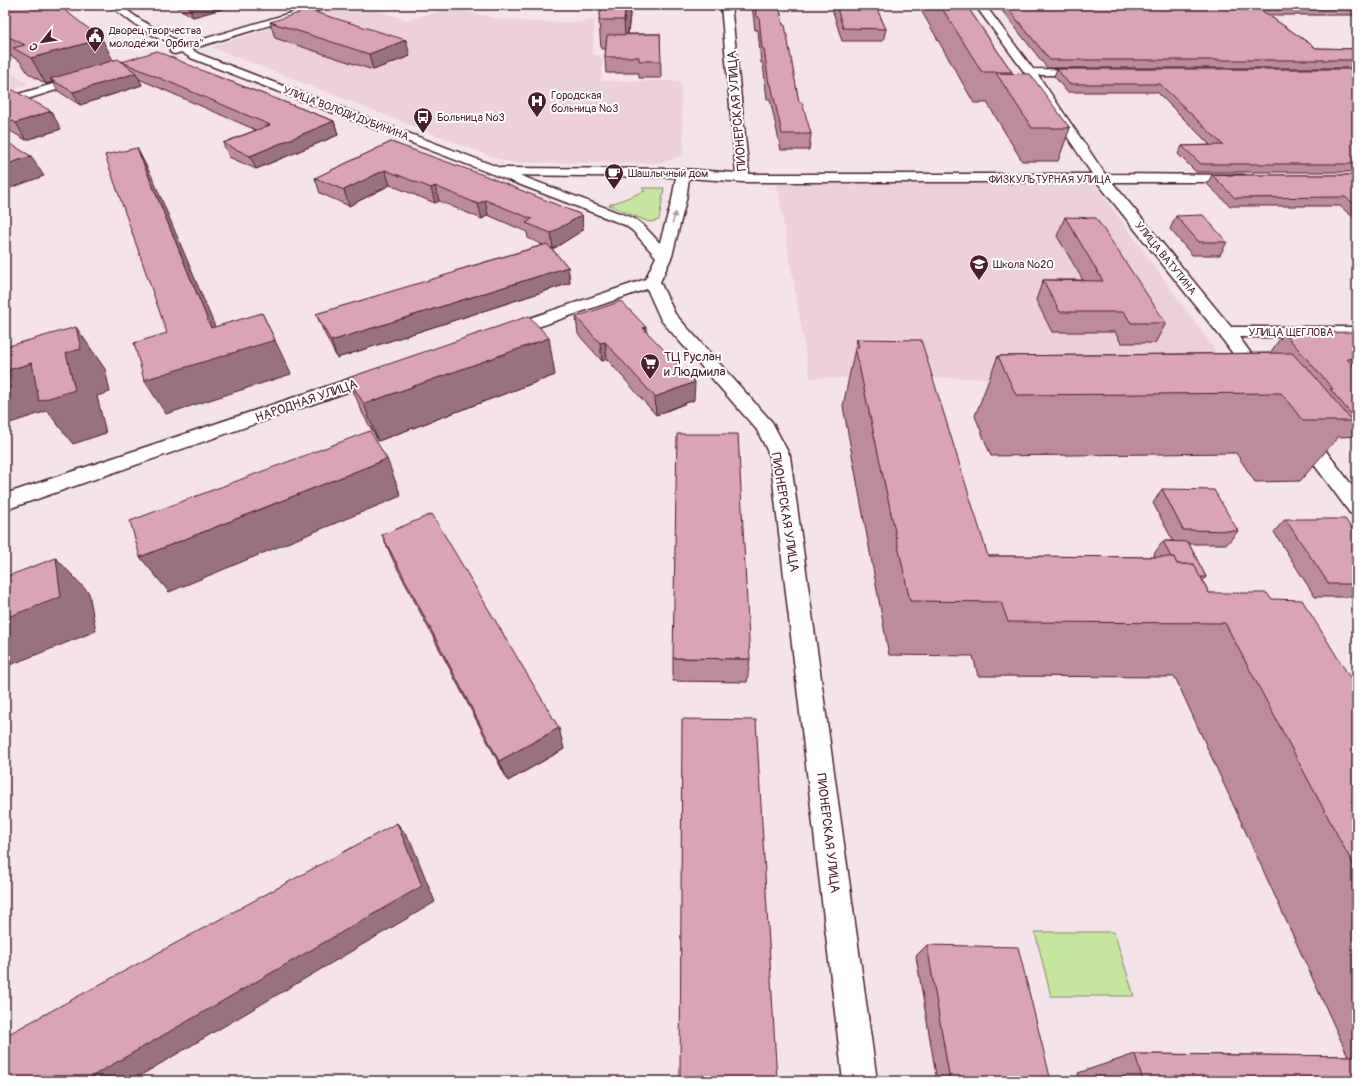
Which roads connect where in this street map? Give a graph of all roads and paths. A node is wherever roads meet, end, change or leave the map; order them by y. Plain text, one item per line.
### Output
1 (114, 5) edge
2 (327, 5) edge
3 (726, 5) edge
4 (980, 5) edge
5 (181, 49) junction
6 (162, 55) edge
7 (1030, 72) junction
8 (1094, 72) edge
9 (92, 76) edge
10 (5, 102) edge
11 (502, 172) junction
12 (683, 172) junction
13 (743, 178) junction
14 (1253, 178) edge
15 (1102, 179) junction
16 (664, 256) junction
17 (652, 282) junction
18 (1226, 332) junction
19 (1357, 332) edge
20 (487, 338) edge
21 (398, 368) edge
22 (1269, 390) edge
23 (1292, 421) edge
24 (5, 502) edge
25 (1357, 507) edge
26 (860, 1081) edge

1 - 5 street, УЛИЦА ВОЛОДИ ДУБИНИНА
2 - 5 street
3 - 13 street, ПИОНЕРСКАЯ УЛИЦА
4 - 7 street, УЛИЦА ВАТУТИНА
5 - 6 street
5 - 11 street, УЛИЦА ВОЛОДИ ДУБИНИНА
7 - 8 street
7 - 15 street, УЛИЦА ВАТУТИНА
9 - 10 street
11 - 12 street, ПИОНЕРСКАЯ УЛИЦА
11 - 16 street, УЛИЦА ВОЛОДИ ДУБИНИНА
12 - 13 street, ПИОНЕРСКАЯ УЛИЦА
16 -> 12 street
13 - 15 street, ФИЗКУЛЬТУРНАЯ УЛИЦА
14 - 15 street, ФИЗКУЛЬТУРНАЯ УЛИЦА
15 - 18 street, УЛИЦА ВАТУТИНА
16 - 17 street
17 - 20 street
17 - 26 street, ПИОНЕРСКАЯ УЛИЦА
18 - 19 street, УЛИЦА ЩЕГЛОВА
18 - 22 street, УЛИЦА ВАТУТИНА
21 - 24 street, НАРОДНАЯ УЛИЦА
23 - 25 street

